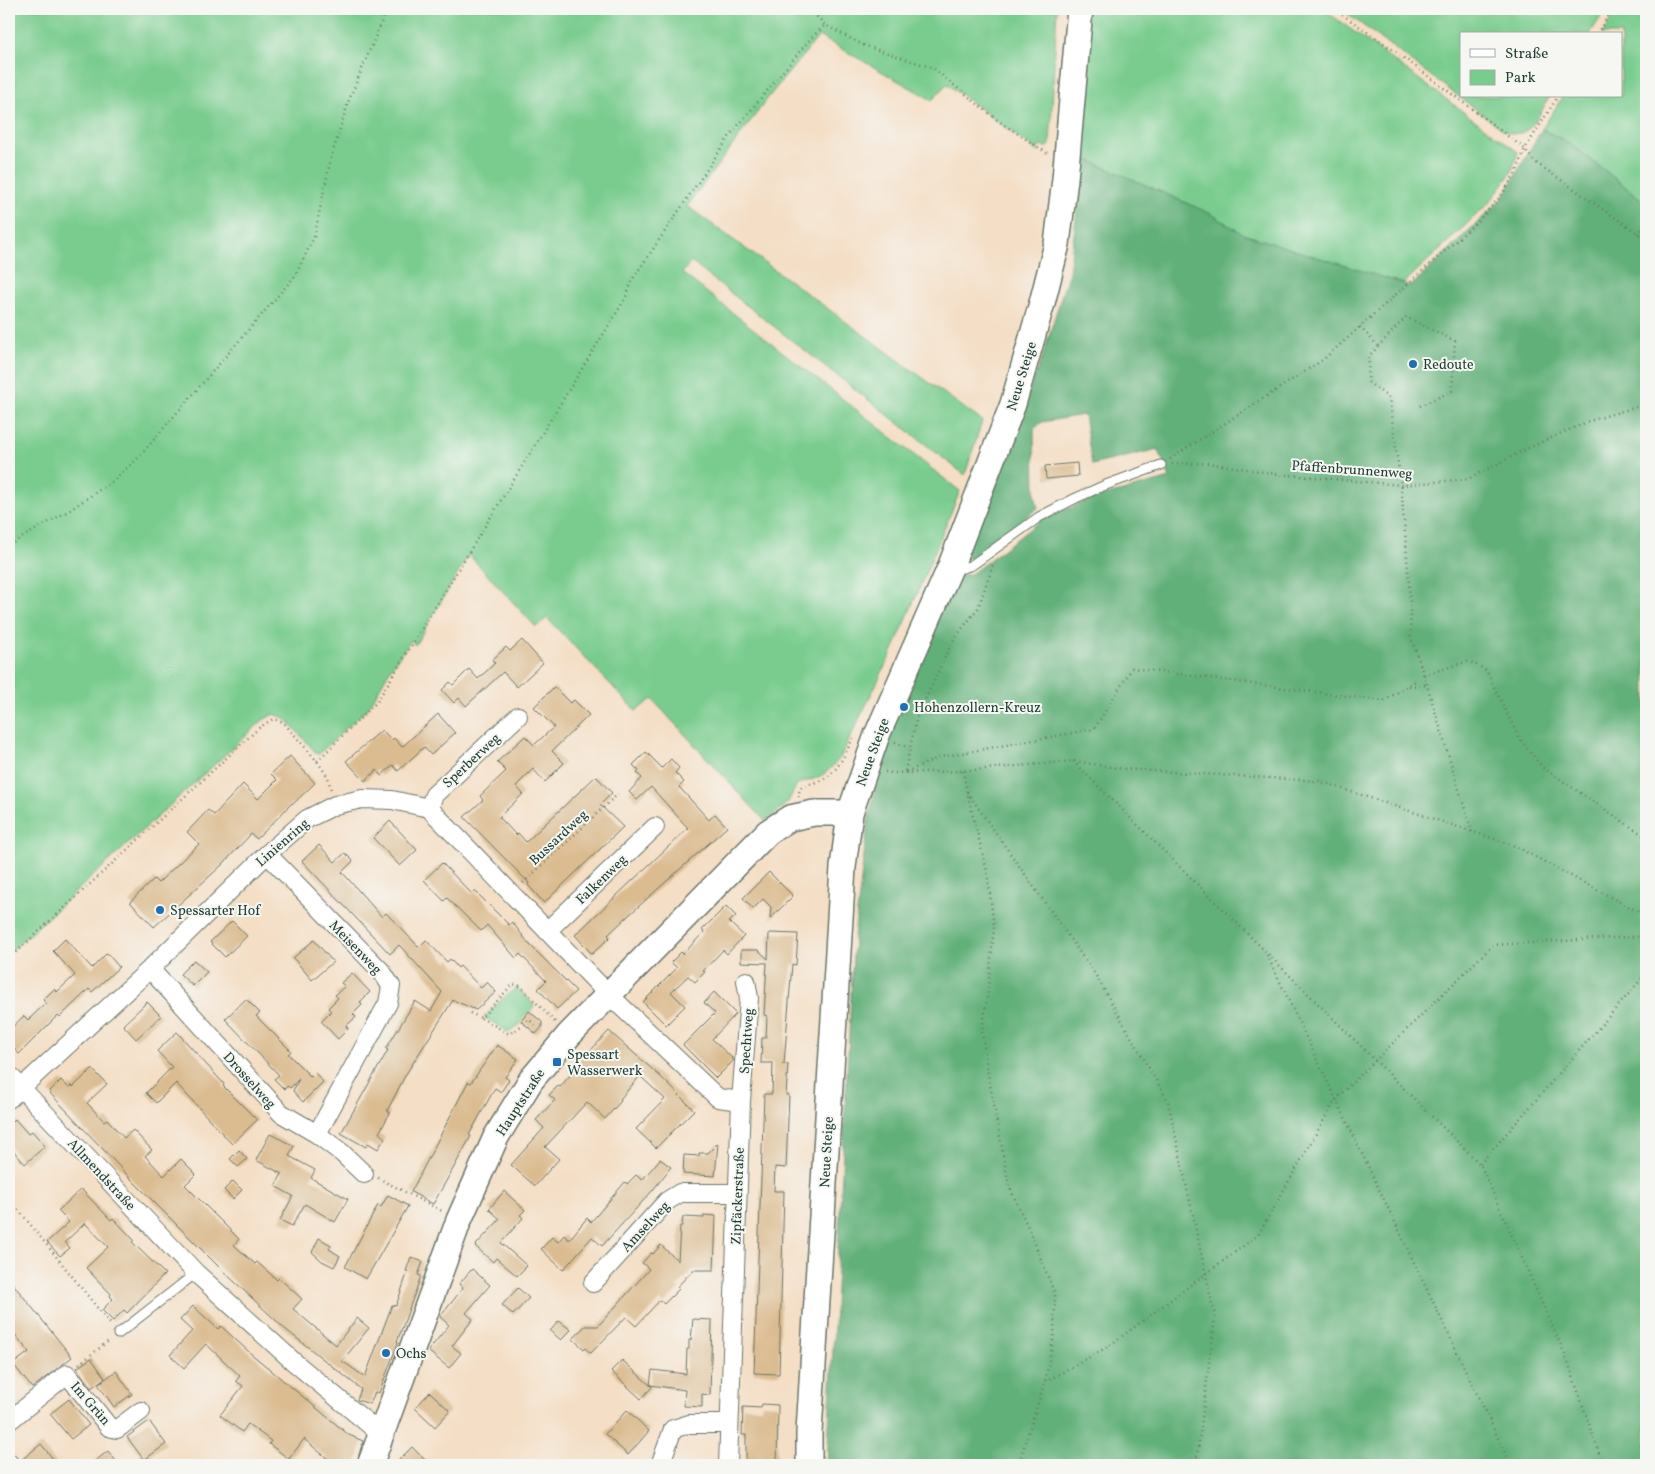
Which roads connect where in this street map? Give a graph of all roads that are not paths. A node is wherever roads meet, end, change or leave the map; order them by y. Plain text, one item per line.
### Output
1 (1080, 9) edge
2 (1161, 465) road end
3 (950, 568) junction
4 (518, 716) dead end
5 (429, 808) junction
6 (850, 813) junction
7 (655, 827) dead end
8 (267, 854) junction
9 (547, 931) junction
10 (150, 969) junction
11 (746, 981) dead end
12 (608, 994) junction
13 (9, 1075) edge
14 (15, 1094) edge
15 (741, 1101) junction
16 (317, 1134) junction
17 (364, 1174) road end
18 (737, 1194) junction
19 (196, 1273) junction
20 (593, 1283) dead end
21 (118, 1334) road end
22 (142, 1411) dead end
23 (9, 1421) edge
24 (729, 1424) junction
25 (382, 1435) junction
26 (370, 1465) edge
27 (660, 1465) edge
28 (728, 1465) edge
29 (809, 1465) edge

1 - 3 main road, Neue Steige
2 - 3 lane
3 - 6 main road, Neue Steige
4 - 5 street, Sperberweg
5 - 8 street, Linienring
5 - 9 street
6 - 12 main road, Hauptstraße
6 - 29 main road, Neue Steige
7 - 9 street, Falkenweg
8 - 10 street, Linienring
8 - 16 street, Meisenweg
9 - 12 street
10 - 14 street, Linienring
10 - 16 street, Drosselweg
11 - 15 street, Spechtweg
12 - 15 street
12 - 25 main road, Hauptstraße
13 - 14 street, Allmendstraße
14 - 19 street, Allmendstraße
15 - 18 street, Zipfäckerstraße
16 - 17 street, Drosselweg
18 - 20 street, Amselweg
18 - 24 street, Zipfäckerstraße
19 - 21 lane
19 - 25 street, Allmendstraße
22 - 23 street, Im Grün
24 - 27 street
24 - 28 street, Zipfäckerstraße
25 - 26 main road, Hauptstraße

